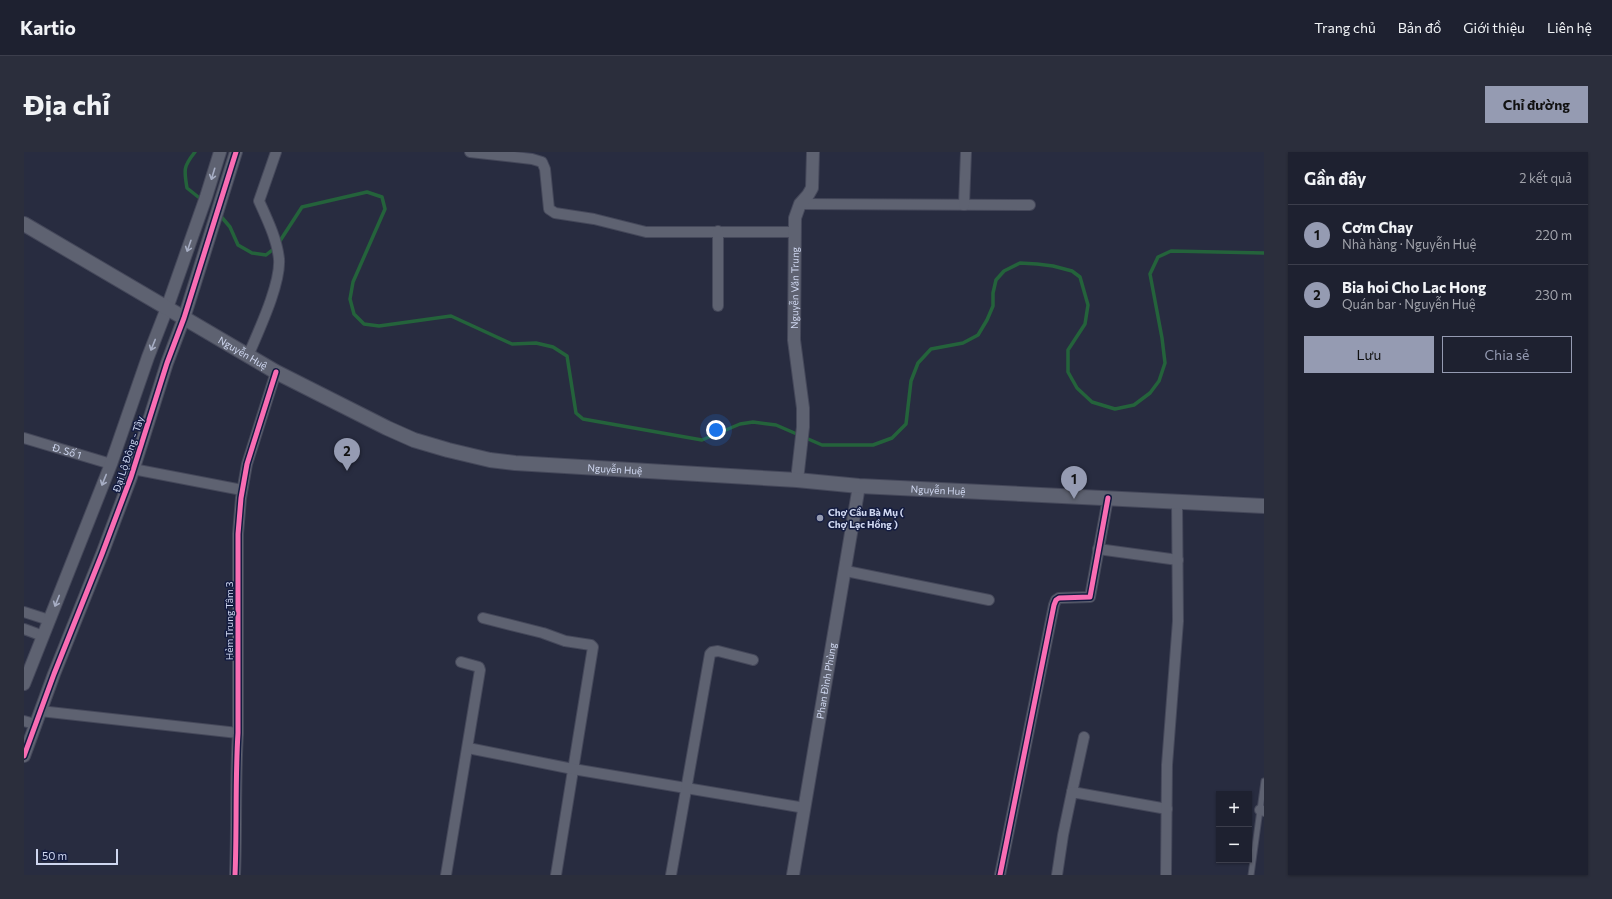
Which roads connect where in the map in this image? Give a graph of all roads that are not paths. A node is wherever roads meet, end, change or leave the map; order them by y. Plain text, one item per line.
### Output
1 (220, 152) edge
2 (236, 152) edge
3 (276, 152) edge
4 (470, 152) edge
5 (813, 152) edge
6 (966, 152) edge
7 (800, 204) junction
8 (964, 205) junction
9 (1030, 205) dead end
10 (24, 224) edge
11 (718, 231) junction
12 (795, 232) junction
13 (718, 306) dead end
14 (167, 308) junction
15 (184, 318) junction
16 (248, 356) junction
17 (276, 372) junction
18 (24, 438) edge
19 (111, 464) junction
20 (133, 469) junction
21 (797, 480) junction
22 (860, 486) junction
23 (242, 490) junction
24 (1108, 498) junction
25 (1177, 502) junction
26 (1264, 506) edge
27 (1098, 550) junction
28 (1178, 560) junction
29 (846, 571) junction
30 (990, 600) dead end
31 (24, 612) edge
32 (483, 618) dead end
33 (49, 620) junction
34 (24, 630) edge
35 (43, 636) junction
36 (753, 660) dead end
37 (461, 662) dead end
38 (24, 684) edge
39 (40, 711) junction
40 (30, 723) edge
41 (238, 733) junction
42 (1084, 737) dead end
43 (468, 748) junction
44 (24, 756) edge
45 (573, 769) junction
46 (1264, 781) edge
47 (687, 787) junction
48 (1072, 792) junction
49 (805, 808) junction
50 (1167, 809) junction
51 (1262, 810) edge
52 (234, 875) edge
53 (446, 875) edge
54 (556, 875) edge
55 (670, 875) edge
56 (793, 875) edge
57 (1000, 875) edge
58 (1057, 875) edge
59 (1166, 875) edge
60 (1251, 875) edge

1 -> 14 street, Đại Lộ Đông - Tây
2 - 15 street, Đại Lộ Đông - Tây
3 - 16 street
4 - 11 street
5 - 7 street, Nguyễn Văn Trung
6 - 8 street
7 - 8 street
7 - 12 street, Nguyễn Văn Trung
8 - 9 street
10 - 14 main road, Nguyễn Huệ
11 - 12 street
11 - 13 street
12 - 21 street, Nguyễn Văn Trung
14 - 15 main road, Nguyễn Huệ
14 -> 19 street, Đại Lộ Đông - Tây
15 - 16 main road, Nguyễn Huệ
15 - 20 street, Đại Lộ Đông - Tây
16 - 17 main road, Nguyễn Huệ
17 - 21 main road, Nguyễn Huệ
17 - 23 street, Hẻm Trung Tâm 3
18 - 19 street, Đ. Số 1
19 -> 33 street, Đại Lộ Đông - Tây
20 - 23 street
20 - 39 street, Đại Lộ Đông - Tây
21 - 22 main road, Nguyễn Huệ
22 - 24 main road, Nguyễn Huệ
22 - 29 street, Phan Đình Phùng
23 - 41 street, Hẻm Trung Tâm 3
24 - 25 main road, Nguyễn Huệ
24 - 27 street
25 - 26 main road, Nguyễn Huệ
25 - 28 street
27 - 28 street
27 - 57 street
28 - 50 street
29 - 30 street
29 - 49 street, Phan Đình Phùng
31 - 33 street
32 - 45 street
33 - 35 street, Đại Lộ Đông - Tây
34 - 35 street
35 - 38 street, Đại Lộ Đông - Tây
36 - 47 street
37 - 43 street
39 - 40 street, Đại Lộ Đông - Tây
39 - 41 street
40 - 44 street, Đại Lộ Đông - Tây
41 - 52 street, Hẻm Trung Tâm 3
42 - 48 street
43 - 45 street
43 - 53 street
45 - 47 street
45 - 54 street
46 - 51 lane
47 - 49 street
47 - 55 street
48 - 50 street
48 - 58 street
49 - 56 street, Phan Đình Phùng
50 - 59 street
51 - 60 lane

